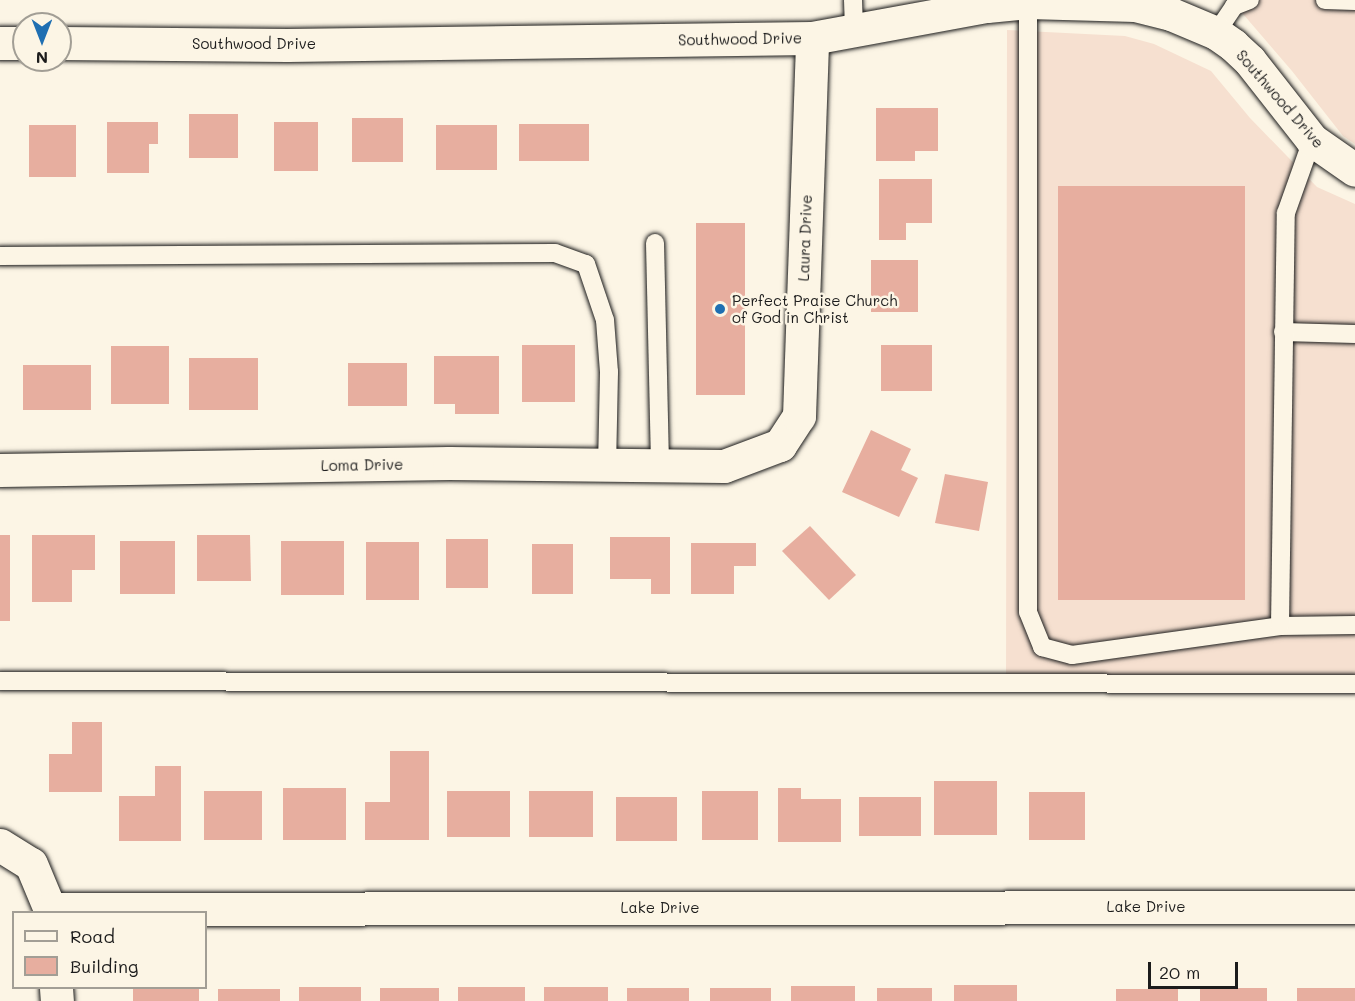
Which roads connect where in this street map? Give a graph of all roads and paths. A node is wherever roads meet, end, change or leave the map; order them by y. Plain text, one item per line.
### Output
1 (1250, 0) edge
2 (1325, 0) edge
3 (1028, 1) edge
4 (1355, 1) edge
5 (854, 16) edge
6 (1216, 33) junction
7 (812, 38) junction
8 (72, 44) edge
9 (1312, 140) junction
10 (1355, 170) edge
11 (655, 243) dead end
12 (0, 256) edge
13 (1283, 332) junction
14 (1355, 334) edge
15 (607, 465) junction
16 (660, 466) junction
17 (724, 466) joint
18 (0, 470) edge
19 (1355, 625) edge
20 (1280, 626) junction
21 (0, 681) edge
22 (1355, 684) edge
23 (0, 845) edge
24 (1355, 907) edge
25 (50, 911) edge

1 - 6 lane
2 - 4 lane
3 - 5 street, Southwood Drive
3 - 6 street, Southwood Drive
3 - 20 lane
5 - 7 street, Southwood Drive
6 - 9 street, Southwood Drive
7 - 8 street, Southwood Drive
7 - 17 street, Laura Drive
9 - 10 street, Southwood Drive
9 - 13 lane
11 - 16 lane
12 - 15 lane
13 - 14 lane
13 - 20 lane
15 - 16 street, Loma Drive
15 - 18 street, Loma Drive
16 - 17 street, Loma Drive
19 - 20 lane
21 - 22 lane
23 - 25 street, Lake Drive
24 - 25 street, Lake Drive

